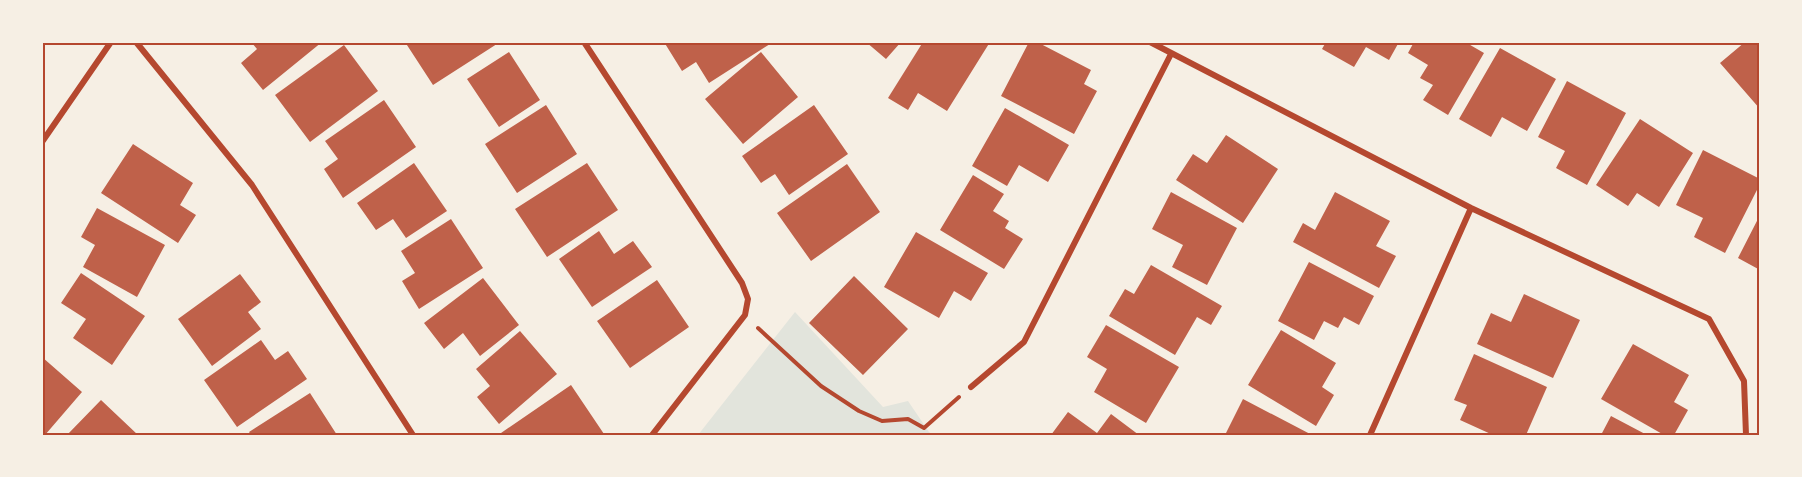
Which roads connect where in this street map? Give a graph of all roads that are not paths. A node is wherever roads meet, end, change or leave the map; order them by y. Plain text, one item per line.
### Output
1 (111, 42) edge
2 (136, 42) edge
3 (584, 42) edge
4 (1150, 42) edge
5 (1171, 54) junction
6 (42, 142) edge
7 (1471, 207) junction
8 (971, 387) road end
9 (413, 435) edge
10 (652, 435) edge
11 (1370, 435) edge
12 (1746, 435) edge

1 - 6 street
2 - 9 street
3 - 10 street
4 - 5 street
5 - 7 street
5 - 8 street
7 - 11 street
7 - 12 street

